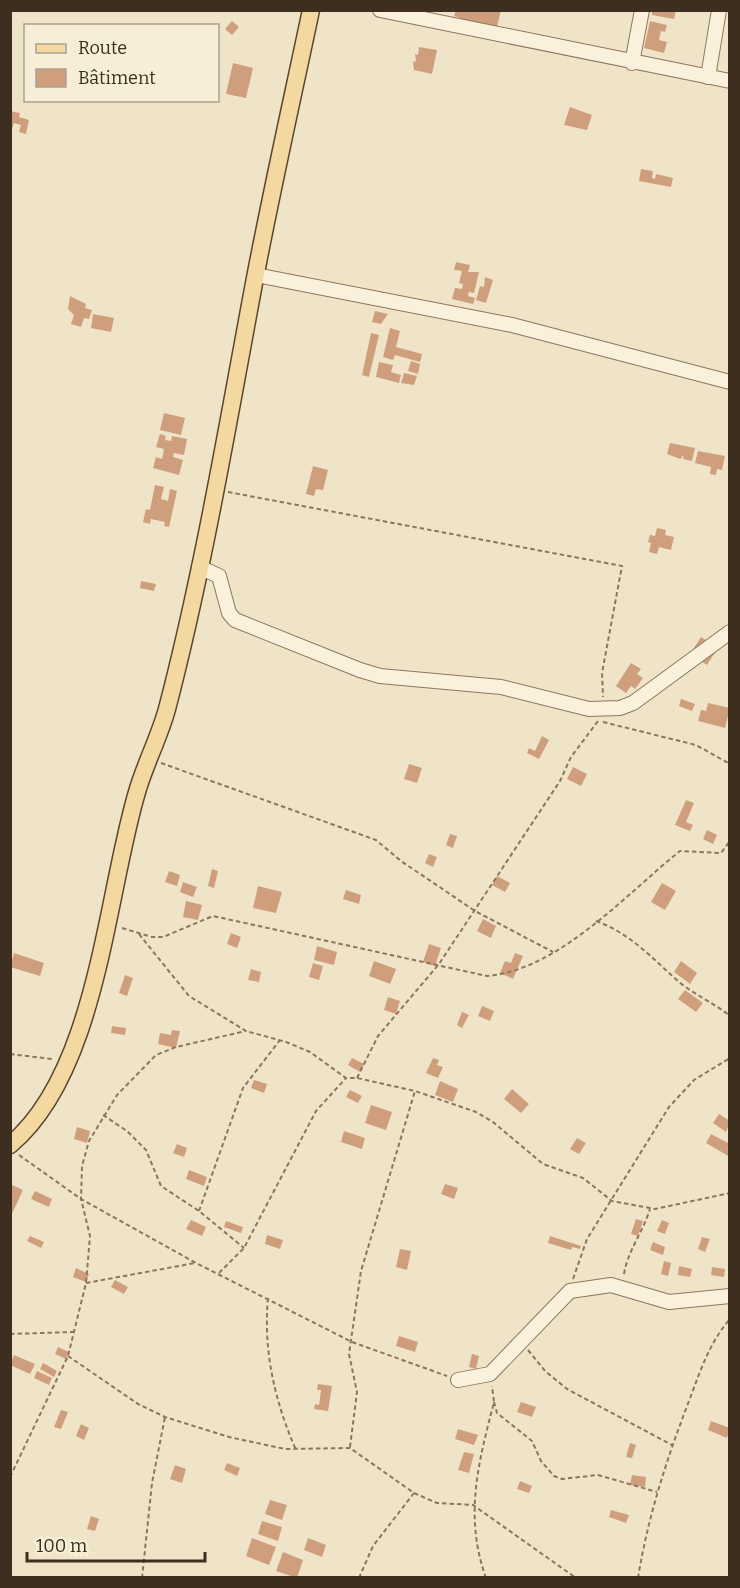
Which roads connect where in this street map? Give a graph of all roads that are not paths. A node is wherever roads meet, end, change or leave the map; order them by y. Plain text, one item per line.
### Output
1 (311, 10) edge
2 (380, 10) edge
3 (642, 10) edge
4 (719, 10) edge
5 (632, 63) junction
6 (708, 76) junction
7 (729, 81) edge
8 (256, 275) junction
9 (729, 382) edge
10 (199, 567) junction
11 (729, 632) edge
12 (10, 1145) edge
13 (729, 1296) edge
14 (458, 1380) road end

1 - 8 main road
2 - 5 street
3 - 5 street
4 - 6 street
5 - 6 street
6 - 7 street
8 - 9 street
8 - 10 main road
10 - 11 street
10 - 12 main road
13 - 14 street

